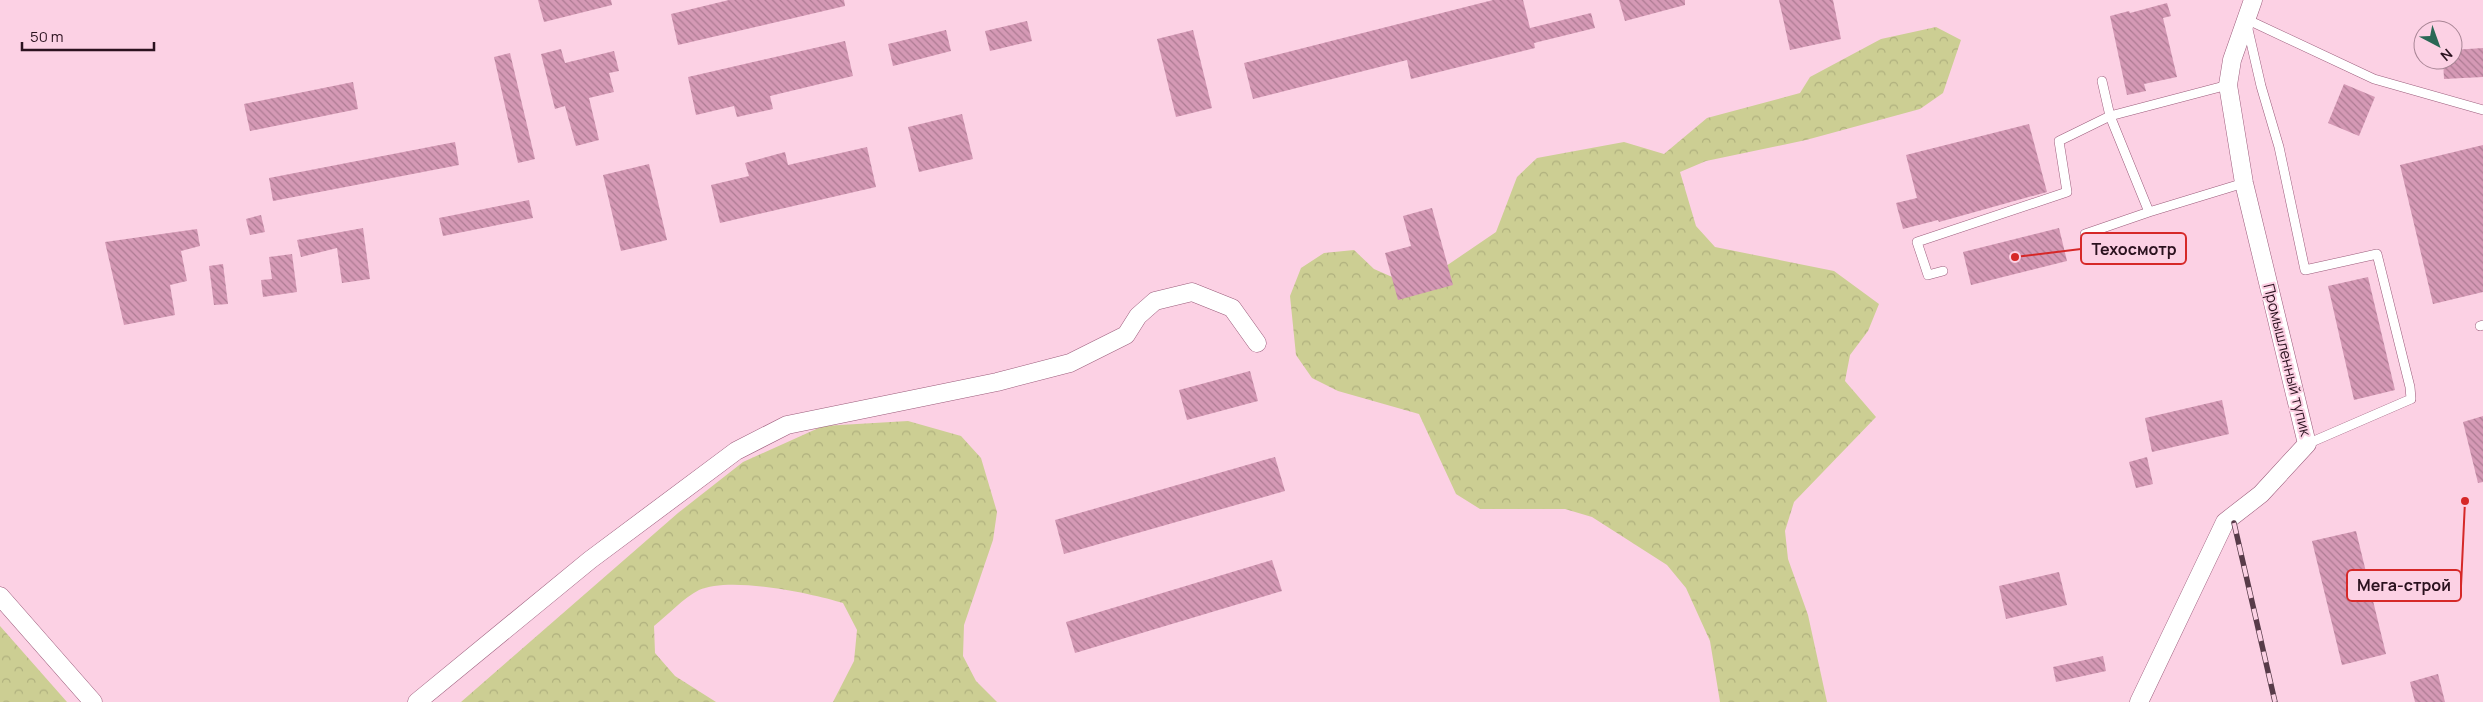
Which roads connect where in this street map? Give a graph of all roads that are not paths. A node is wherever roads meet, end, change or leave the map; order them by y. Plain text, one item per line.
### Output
1 (2254, 0) edge
2 (2246, 19) junction
3 (2102, 81) dead end
4 (2228, 84) junction
5 (2483, 110) edge
6 (2110, 116) junction
7 (2244, 183) junction
8 (2149, 212) junction
9 (2085, 234) dead end
10 (1943, 271) dead end
11 (1257, 343) dead end
12 (2307, 444) junction
13 (0, 596) edge
14 (93, 702) edge
15 (417, 702) edge
16 (2140, 702) edge

1 - 2 street, Промышленный тупик
2 - 4 street, Промышленный тупик
2 - 5 lane
2 - 12 lane
3 - 6 lane
4 - 6 lane
4 - 7 street, Промышленный тупик
6 - 8 lane
6 - 10 lane
7 - 8 lane
7 - 12 street, Промышленный тупик
8 - 9 lane
11 - 15 street
12 - 16 street, Промышленный тупик
13 - 14 street

